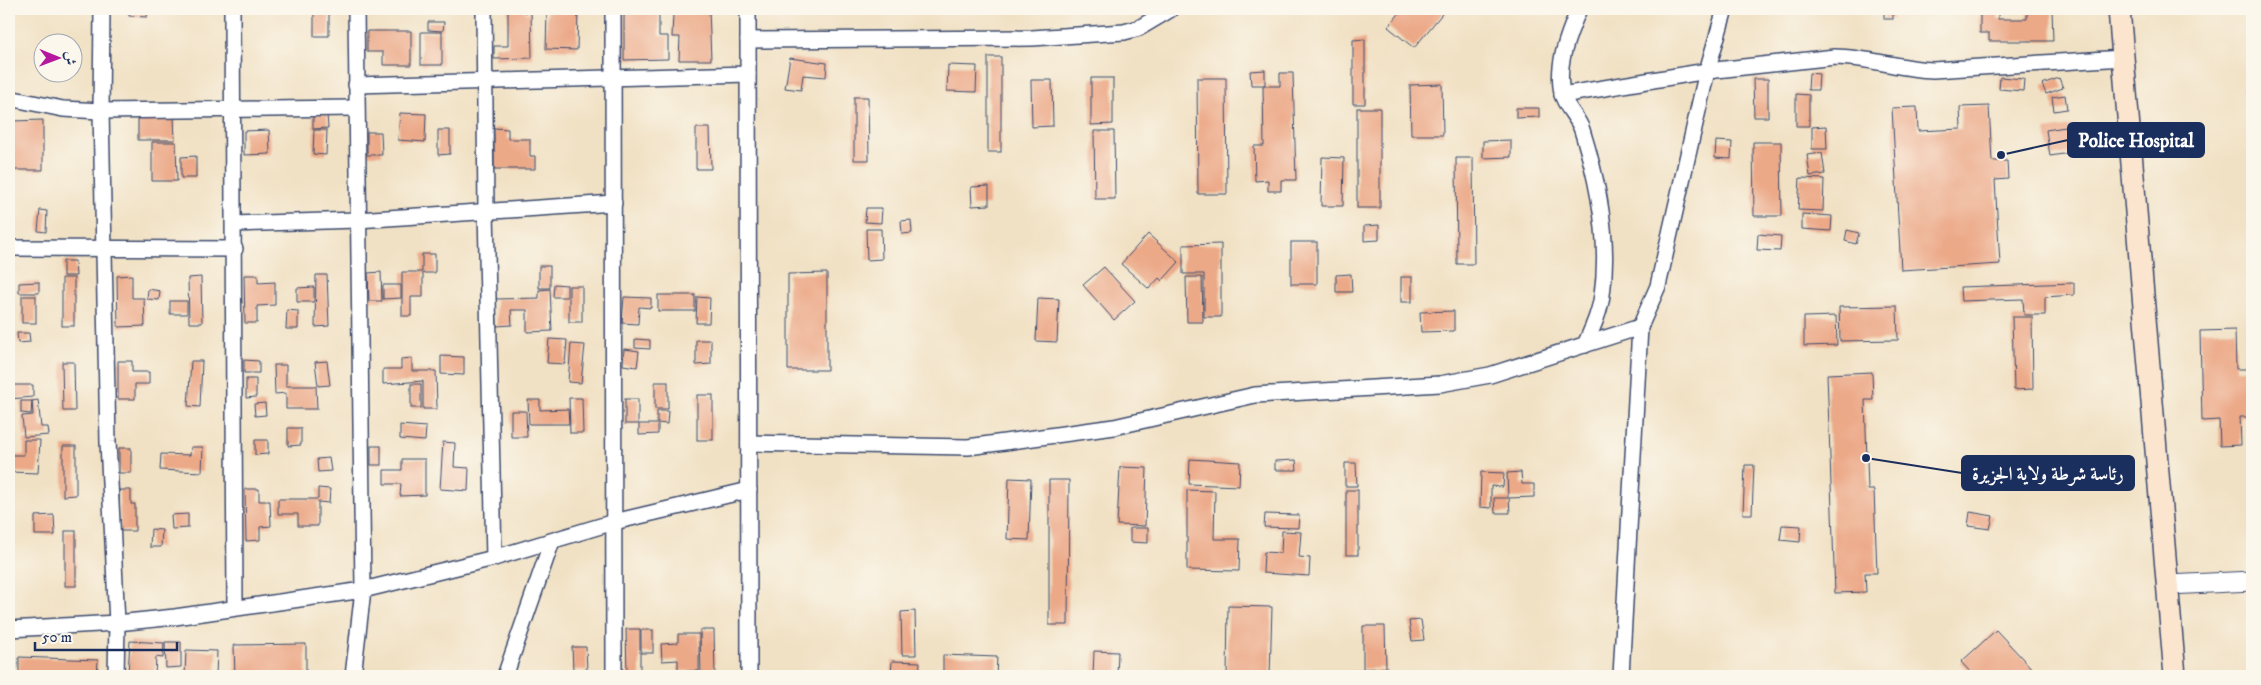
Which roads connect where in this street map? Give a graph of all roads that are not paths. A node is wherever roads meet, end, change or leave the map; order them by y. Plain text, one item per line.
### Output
1 (102, 9) edge
2 (232, 9) edge
3 (356, 9) edge
4 (484, 9) edge
5 (613, 9) edge
6 (748, 9) edge
7 (1171, 9) edge
8 (1579, 9) edge
9 (1725, 9) edge
10 (2119, 9) edge
11 (748, 40) junction
12 (2123, 58) junction
13 (1707, 71) junction
14 (748, 74) junction
15 (613, 76) junction
16 (485, 82) junction
17 (356, 85) junction
18 (1562, 95) junction
19 (9, 98) edge
20 (356, 108) junction
21 (233, 109) junction
22 (101, 111) junction
23 (614, 203) junction
24 (486, 211) junction
25 (357, 220) junction
26 (234, 224) junction
27 (9, 248) edge
28 (235, 249) junction
29 (106, 250) junction
30 (1640, 327) junction
31 (1585, 345) junction
32 (749, 444) junction
33 (749, 490) junction
34 (614, 522) junction
35 (552, 541) junction
36 (494, 558) junction
37 (2252, 581) edge
38 (2168, 585) junction
39 (363, 590) junction
40 (235, 607) junction
41 (117, 623) junction
42 (9, 629) edge
43 (116, 676) edge
44 (353, 676) edge
45 (505, 676) edge
46 (614, 676) edge
47 (749, 676) edge
48 (1621, 676) edge
49 (2175, 676) edge

1 - 22 street
2 - 21 street
3 - 17 street
4 - 16 street
5 - 15 street
6 - 11 street
7 - 11 street
8 - 18 street
9 - 13 street
10 - 12 main road
11 - 14 street
12 - 13 street
12 - 38 main road
13 - 18 street
13 - 30 street
14 - 15 street
14 - 32 street
15 - 16 street
15 - 23 street
16 - 17 street
16 - 24 street
17 - 20 street
18 - 31 street
19 - 22 street
20 - 21 street
20 - 25 street
21 - 22 street
21 - 26 street
22 - 29 street
23 - 24 street
23 - 34 street
24 - 25 street
24 - 36 street
25 - 26 street
25 - 39 street
26 - 28 street
27 - 29 street
28 - 29 street
28 - 40 street
29 - 41 street
30 - 31 street
30 - 48 street
31 - 32 street
32 - 33 street
33 - 34 street
33 - 47 street
34 - 35 street
34 - 46 street
35 - 36 street
35 - 45 street
36 - 39 street
37 - 38 street
38 - 49 main road
39 - 40 street
39 - 44 street
40 - 41 street
41 - 42 street
41 - 43 street

